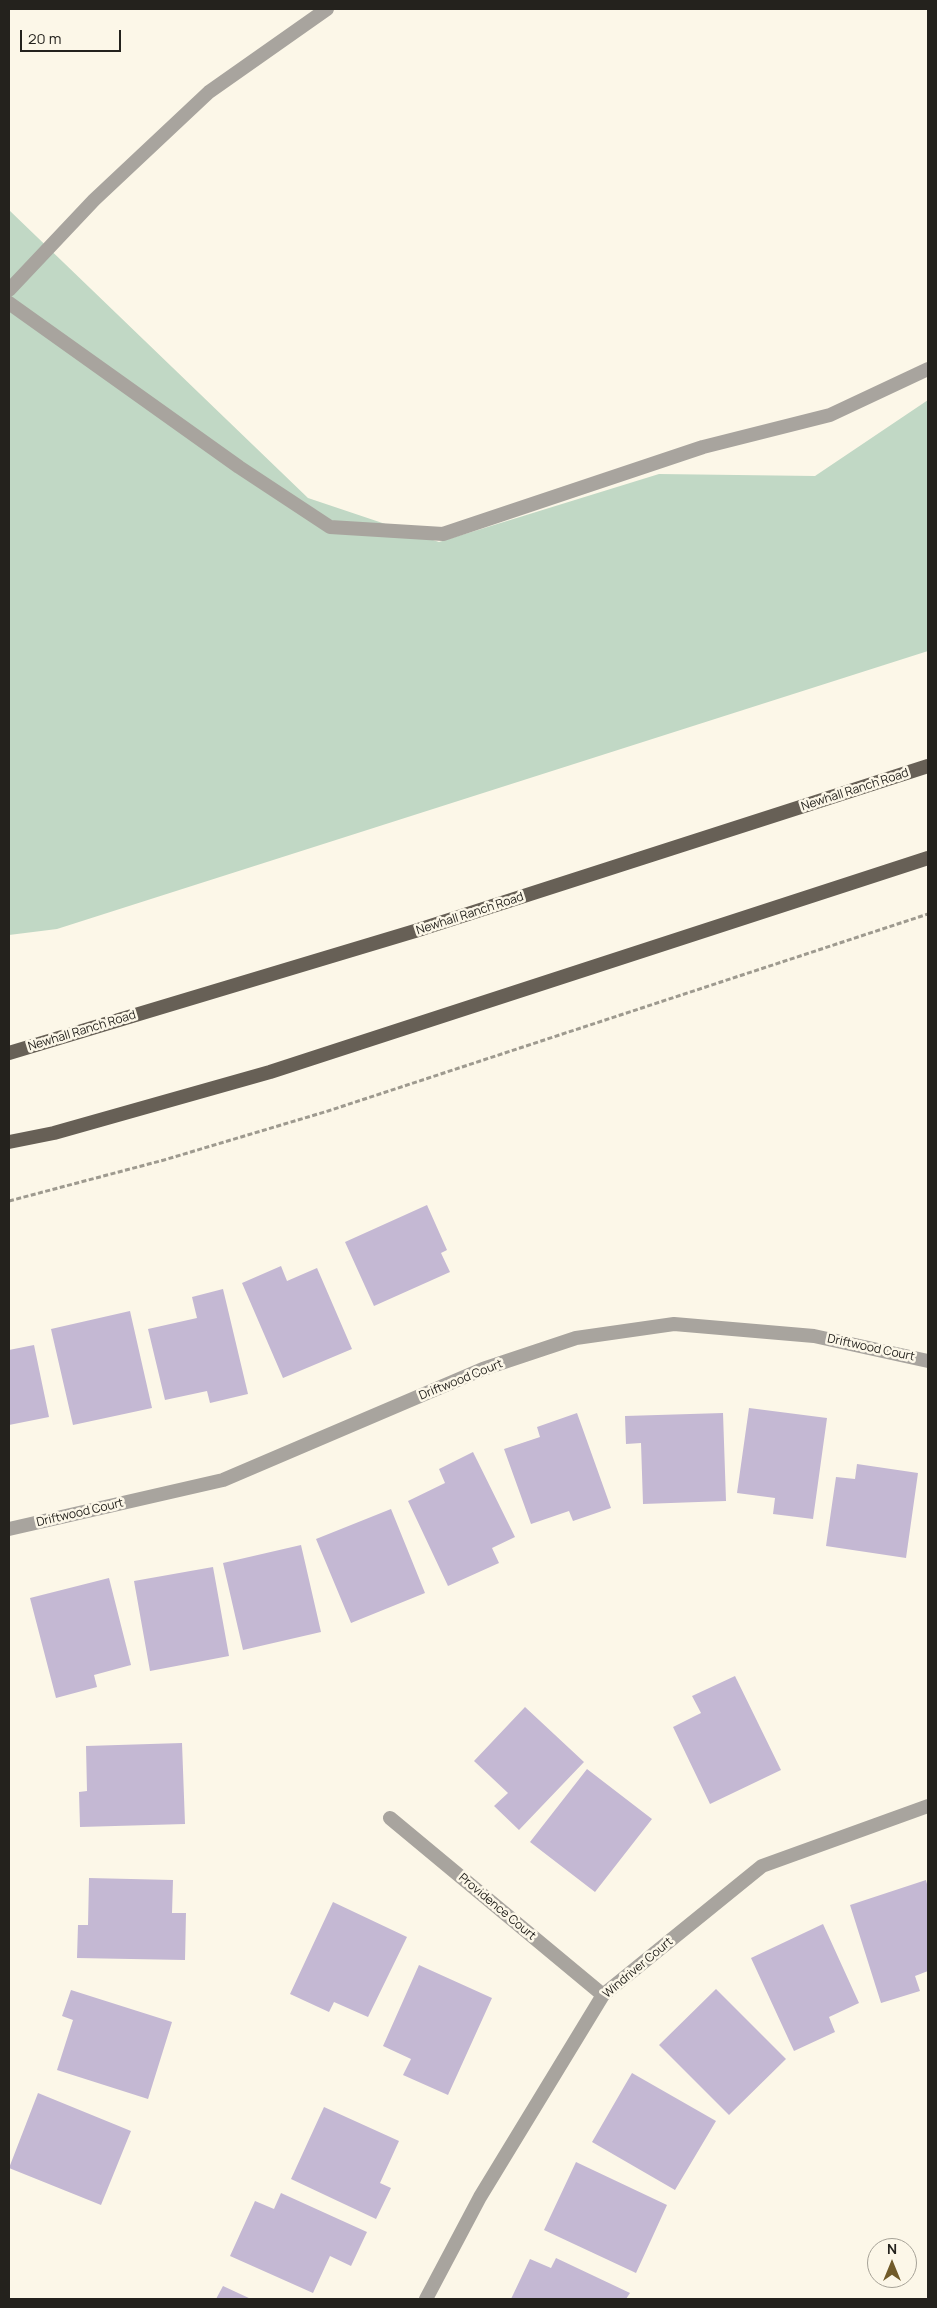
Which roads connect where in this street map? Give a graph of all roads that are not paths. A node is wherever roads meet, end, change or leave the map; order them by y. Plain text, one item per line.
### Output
1 (327, 9) edge
2 (9, 290) edge
3 (9, 303) edge
4 (928, 370) edge
5 (928, 766) edge
6 (928, 858) edge
7 (9, 1053) edge
8 (9, 1142) edge
9 (928, 1360) edge
10 (9, 1529) edge
11 (928, 1806) edge
12 (390, 1818) dead end
13 (603, 1995) junction
14 (426, 2299) edge

1 - 2 street
3 - 4 street
5 - 7 main road, Newhall Ranch Road
6 - 8 main road
9 - 10 street, Driftwood Court
11 - 13 street, Windriver Court
12 - 13 street, Providence Court
13 - 14 street, Windriver Court

